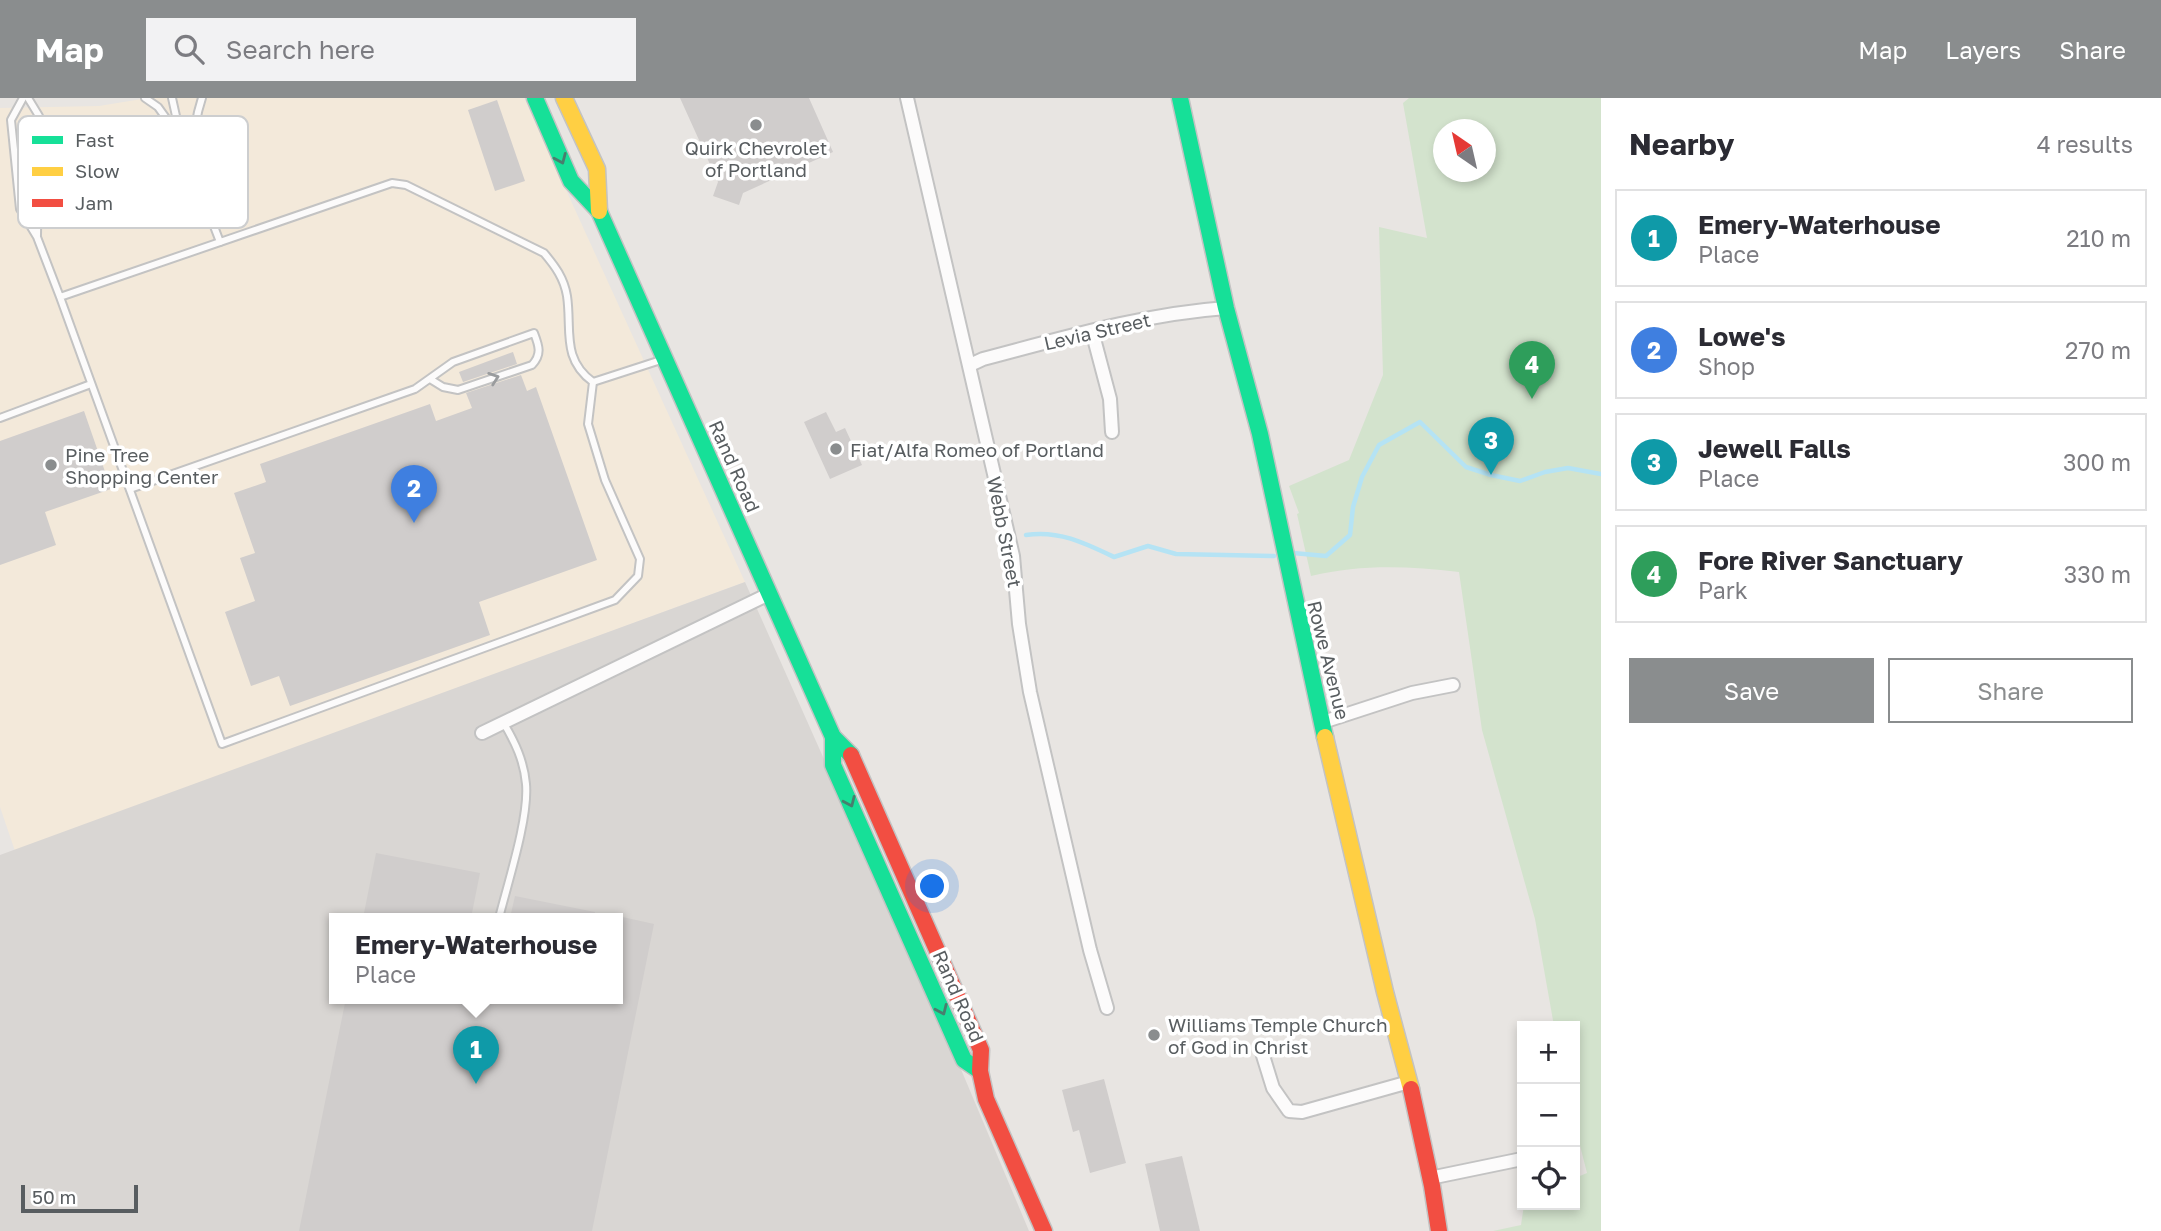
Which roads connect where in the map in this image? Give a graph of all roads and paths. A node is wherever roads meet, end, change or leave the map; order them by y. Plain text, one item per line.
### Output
1 (25, 98) edge
2 (145, 98) edge
3 (172, 98) edge
4 (202, 98) edge
5 (535, 98) edge
6 (564, 98) edge
7 (907, 98) edge
8 (1180, 98) edge
9 (38, 116) edge
10 (166, 116) edge
11 (176, 116) edge
12 (196, 116) edge
13 (18, 189) edge
14 (600, 211) junction
15 (32, 228) edge
16 (37, 228) edge
17 (215, 228) edge
18 (37, 237) junction
19 (220, 242) junction
20 (60, 297) junction
21 (1226, 308) junction
22 (1092, 331) junction
23 (665, 359) junction
24 (970, 365) junction
25 (430, 379) junction
26 (593, 382) junction
27 (91, 384) junction
28 (0, 418) edge
29 (1112, 432) dead end
30 (130, 489) junction
31 (769, 594) junction
32 (1453, 685) dead end
33 (1323, 722) junction
34 (503, 723) junction
35 (482, 733) dead end
36 (500, 913) edge
37 (1107, 1008) dead end
38 (1260, 1046) dead end
39 (1409, 1082) junction
40 (1517, 1160) edge
41 (1430, 1178) junction
42 (1044, 1231) edge
43 (1439, 1231) edge

1 - 9 lane
1 - 13 lane
2 - 10 lane
3 - 11 lane
4 - 12 lane
5 -> 14 main road, Rand Road
6 - 14 main road, Rand Road
7 - 24 street, Webb Street
8 - 21 main road, Rowe Avenue
14 - 23 main road, Rand Road
15 - 18 lane
16 - 18 lane
17 - 19 lane
18 - 20 lane
19 - 20 lane
19 - 26 lane
20 - 27 lane
21 - 22 street, Levia Street
21 - 33 main road, Rowe Avenue
22 - 24 street, Levia Street
22 - 29 street
23 - 26 lane
23 - 31 main road, Rand Road
24 - 37 street, Webb Street
25 -> 25 lane
25 - 30 lane
26 - 30 lane
27 - 28 lane
27 - 30 lane
31 - 34 street
31 - 42 main road, Rand Road
32 - 33 street
33 - 39 main road, Rowe Avenue
34 - 35 street
34 - 36 lane
38 - 39 street
39 - 41 main road, Rowe Avenue
40 - 41 street
41 - 43 main road, Rowe Avenue

